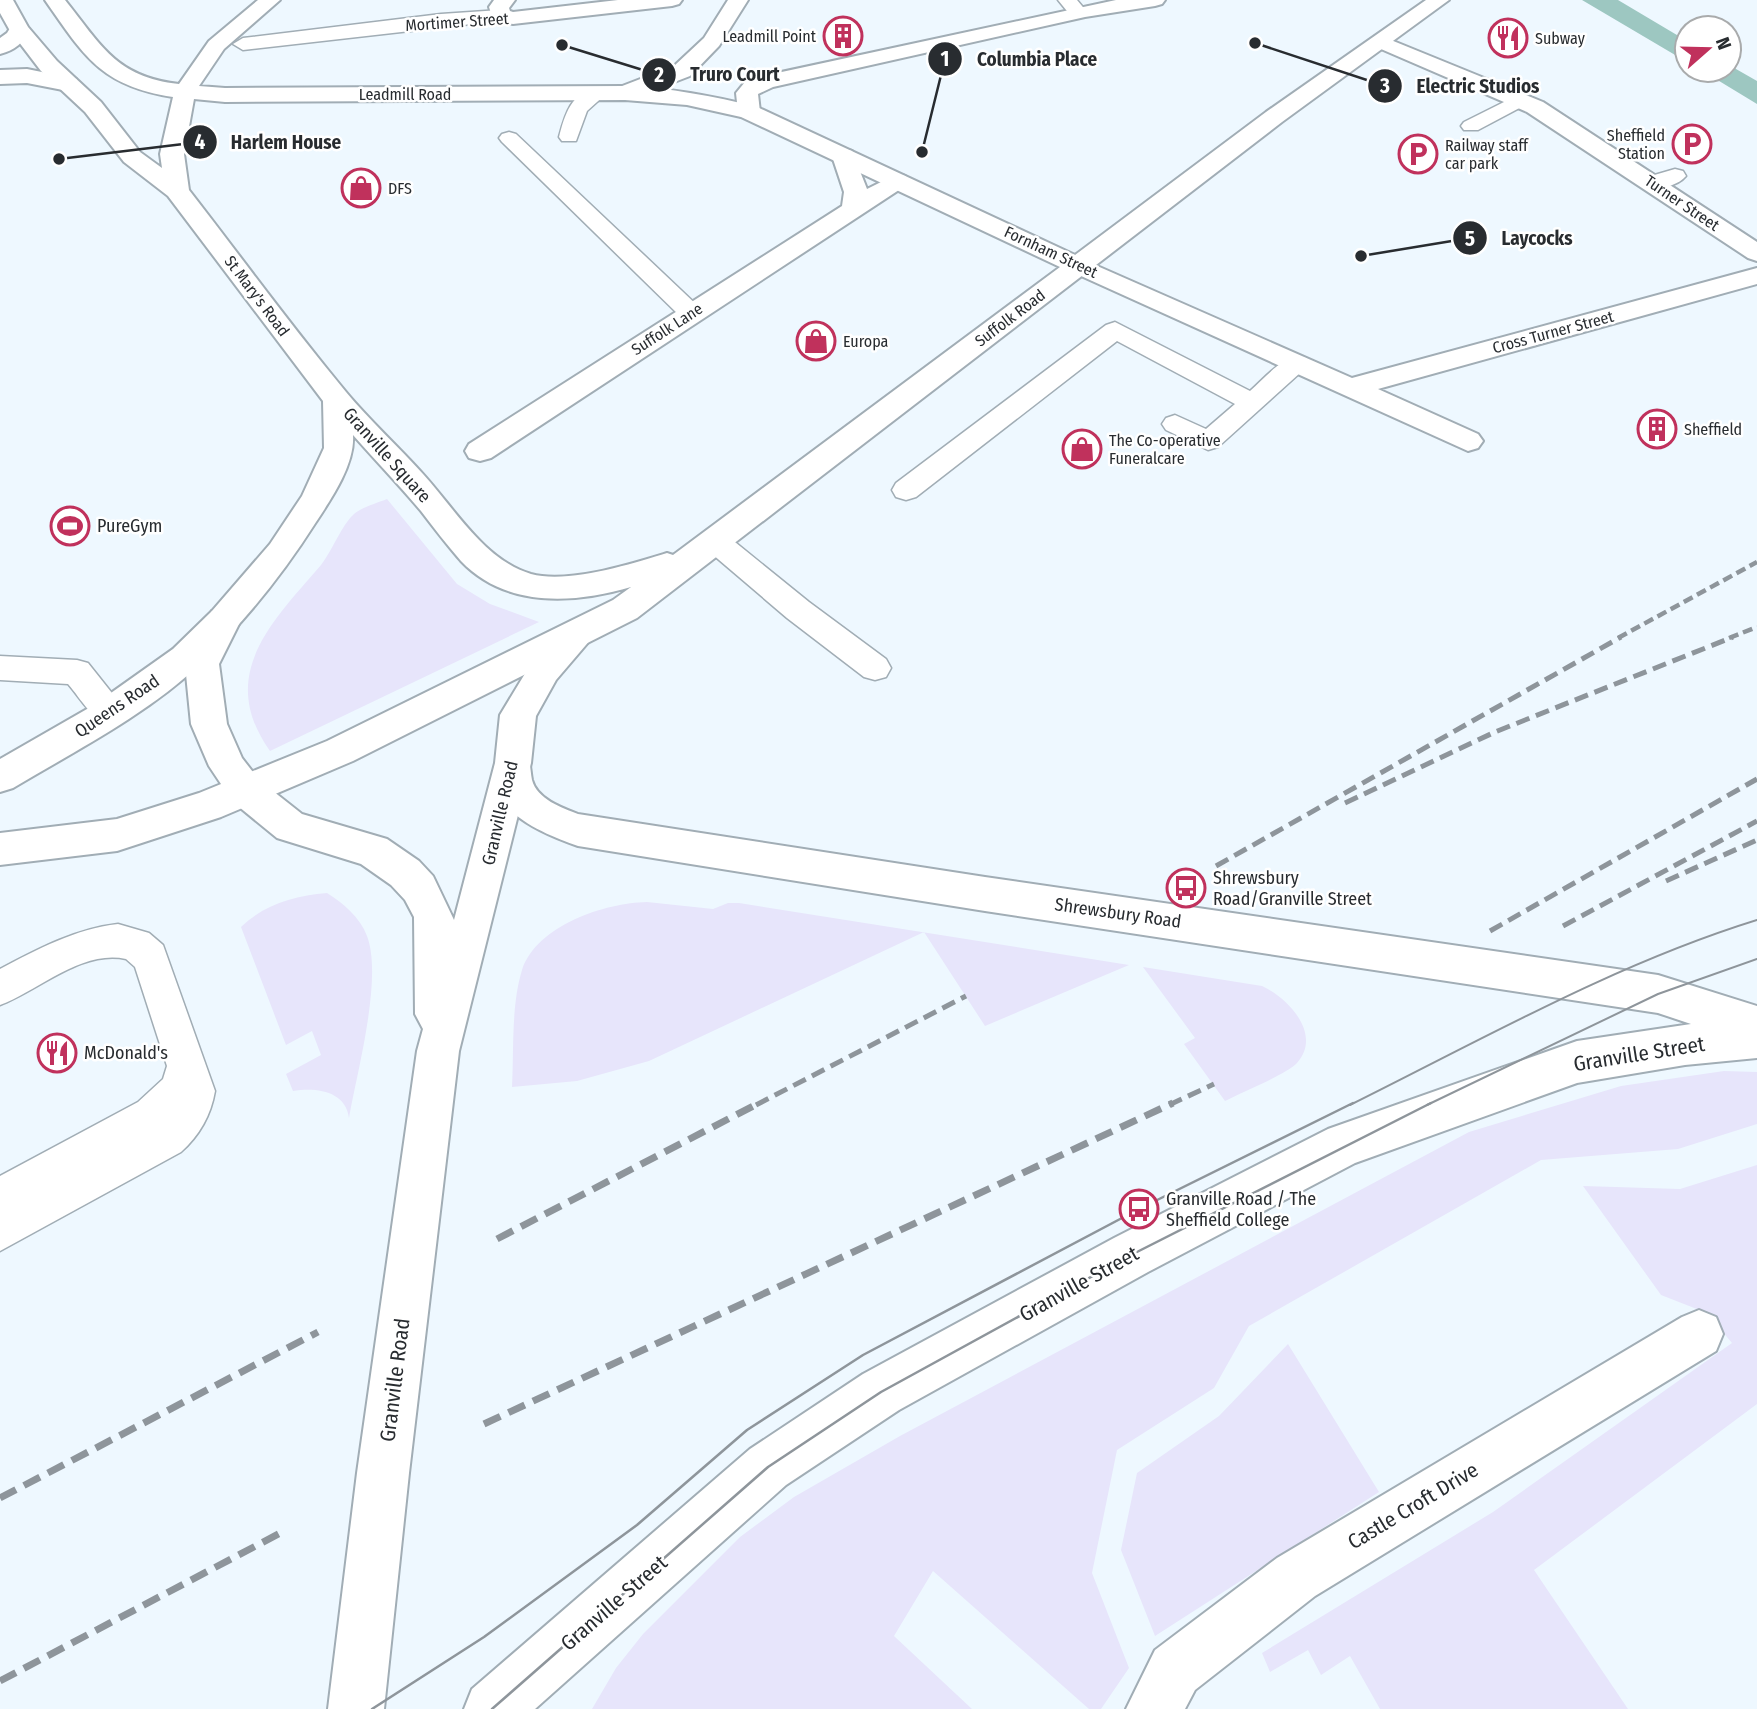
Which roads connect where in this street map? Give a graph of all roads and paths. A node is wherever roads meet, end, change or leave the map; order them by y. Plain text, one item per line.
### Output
1 (3, 0) edge
2 (54, 0) edge
3 (270, 0) edge
4 (672, 0) edge
5 (738, 0) edge
6 (1155, 0) edge
7 (1438, 0) edge
8 (1072, 6) edge
9 (503, 8) edge
10 (19, 29) junction
11 (712, 42) junction
12 (1381, 42) junction
13 (243, 44) dead end
14 (0, 48) edge
15 (0, 77) edge
16 (790, 77) junction
17 (68, 84) junction
18 (185, 91) junction
19 (597, 93) junction
20 (625, 93) junction
21 (1520, 100) junction
22 (749, 112) junction
23 (1471, 126) dead end
24 (569, 137) dead end
25 (509, 138) dead end
26 (844, 156) junction
27 (1675, 176) dead end
28 (897, 181) junction
29 (1652, 183) junction
30 (177, 191) junction
31 (854, 208) junction
32 (1757, 253) edge
33 (1079, 266) junction
34 (1757, 276) edge
35 (691, 313) junction
36 (1297, 364) junction
37 (1349, 388) junction
38 (337, 400) junction
39 (1253, 403) junction
40 (1175, 424) dead end
41 (1468, 441) dead end
42 (480, 451) dead end
43 (906, 490) dead end
44 (715, 541) junction
45 (224, 620) junction
46 (580, 632) junction
47 (0, 668) edge
48 (876, 668) dead end
49 (111, 712) junction
50 (513, 763) junction
51 (0, 777) edge
52 (246, 791) junction
53 (4, 853) edge
54 (102, 941) junction
55 (0, 988) edge
56 (0, 1011) edge
57 (1757, 1026) edge
58 (1757, 1038) edge
59 (438, 1051) junction
60 (186, 1060) junction
61 (0, 1199) edge
62 (0, 1230) edge
63 (1699, 1334) dead end
64 (356, 1709) edge
65 (492, 1709) edge
66 (1154, 1709) edge

1 - 10 main road, St Mary's Road
2 - 18 main road
3 - 18 main road
4 - 9 main road, Mortimer Street
5 - 11 main road
6 - 8 main road
7 - 12 main road, Suffolk Road
8 - 16 main road
9 - 13 lane, Mortimer Street
10 - 14 main road
10 - 17 main road, St Mary's Road
11 - 16 main road
11 - 20 main road
12 - 21 main road, Turner Street
12 - 33 main road, Suffolk Road
15 - 17 main road
16 - 22 main road
17 - 30 main road, St Mary's Road
18 - 19 main road, Leadmill Road
18 - 30 main road, St Mary's Road
19 - 20 main road, Leadmill Road
19 - 24 lane
20 - 22 main road, Fornham Street
21 - 23 lane
21 - 29 main road, Turner Street
22 - 26 main road, Fornham Street
25 - 35 lane
26 - 28 main road, Fornham Street
26 - 31 main road
27 - 29 lane
28 - 31 main road, Suffolk Lane
28 - 33 main road, Fornham Street
29 - 32 main road, Turner Street
30 - 38 main road, St Mary's Road
31 - 35 main road, Suffolk Lane
33 - 36 main road, Fornham Street
33 - 44 main road, Suffolk Road
34 - 37 main road, Cross Turner Street
35 - 42 main road, Suffolk Lane
36 - 37 main road, Fornham Street
36 - 39 lane
37 - 41 main road, Fornham Street
38 - 44 main road, Granville Square
38 - 45 main road, Granville Square
39 - 40 lane
39 - 43 lane
44 - 46 main road, Suffolk Road
44 - 48 lane
45 - 49 main road, Queens Road
45 - 52 main road, Granville Square
46 - 50 main road, Granville Road
46 - 52 main road
47 - 49 lane
49 - 51 main road, Queens Road
50 - 57 main road, Shrewsbury Road
50 - 59 main road, Granville Road
52 - 53 main road
52 - 59 main road, Granville Road
54 - 55 lane
54 - 56 lane
54 - 60 lane
58 - 65 main road, Granville Street
59 - 64 main road, Granville Road
60 - 61 lane
60 - 62 lane
63 - 66 main road, Castle Croft Drive

